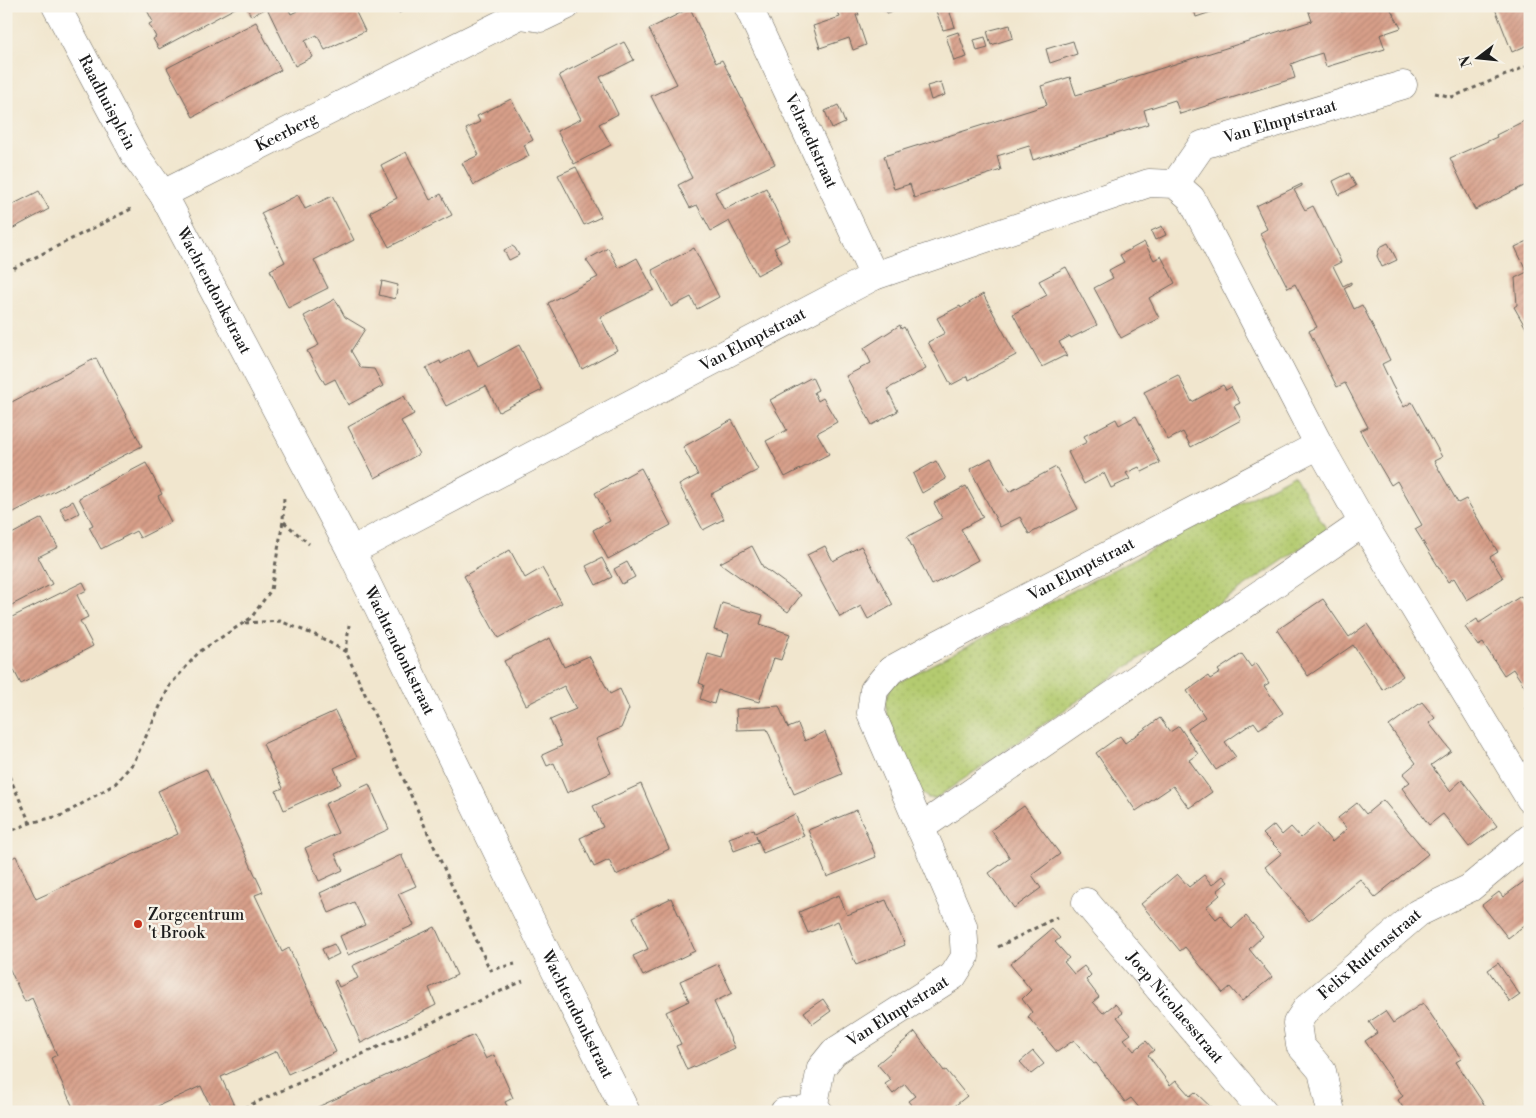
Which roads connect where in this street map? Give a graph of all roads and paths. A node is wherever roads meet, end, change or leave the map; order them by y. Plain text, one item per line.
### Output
1 (56, 6) edge
2 (566, 6) edge
3 (748, 6) edge
4 (1530, 65) edge
5 (1403, 85) joint
6 (1175, 184) junction
7 (163, 194) junction
8 (6, 272) edge
9 (874, 276) junction
10 (1319, 445) junction
11 (284, 493) dead end
12 (1363, 523) junction
13 (351, 551) junction
14 (244, 623) junction
15 (6, 769) edge
16 (1530, 799) edge
17 (30, 823) junction
18 (920, 828) junction
19 (6, 833) edge
20 (1530, 838) edge
21 (1086, 902) joint
22 (965, 957) junction
23 (553, 966) junction
24 (522, 982) junction
25 (237, 1111) edge
26 (816, 1111) edge
27 (626, 1112) edge
28 (784, 1112) edge
29 (1263, 1112) edge
30 (1331, 1112) edge

1 - 7 street, Raadhuisplein
2 - 7 street, Keerberg
3 - 9 street, Velraedtstraat
4 - 5 path
5 - 6 street, Van Elmptstraat
6 - 9 street, Van Elmptstraat
6 - 10 street
7 - 8 path
7 - 13 street, Wachtendonkstraat
9 - 13 street, Van Elmptstraat
10 - 12 street
10 - 18 street, Van Elmptstraat
11 - 14 path
12 - 16 street
12 - 18 street
13 - 23 street, Wachtendonkstraat
14 - 17 path
14 - 24 path
15 - 17 path
17 - 19 path
18 - 22 street, Van Elmptstraat
20 - 30 street, Felix Ruttenstraat
21 - 22 path
21 - 29 street, Joep Nicolaesstraat
22 - 26 street, Van Elmptstraat
23 - 24 path
23 - 27 street, Wachtendonkstraat
24 - 25 path
26 - 28 street

